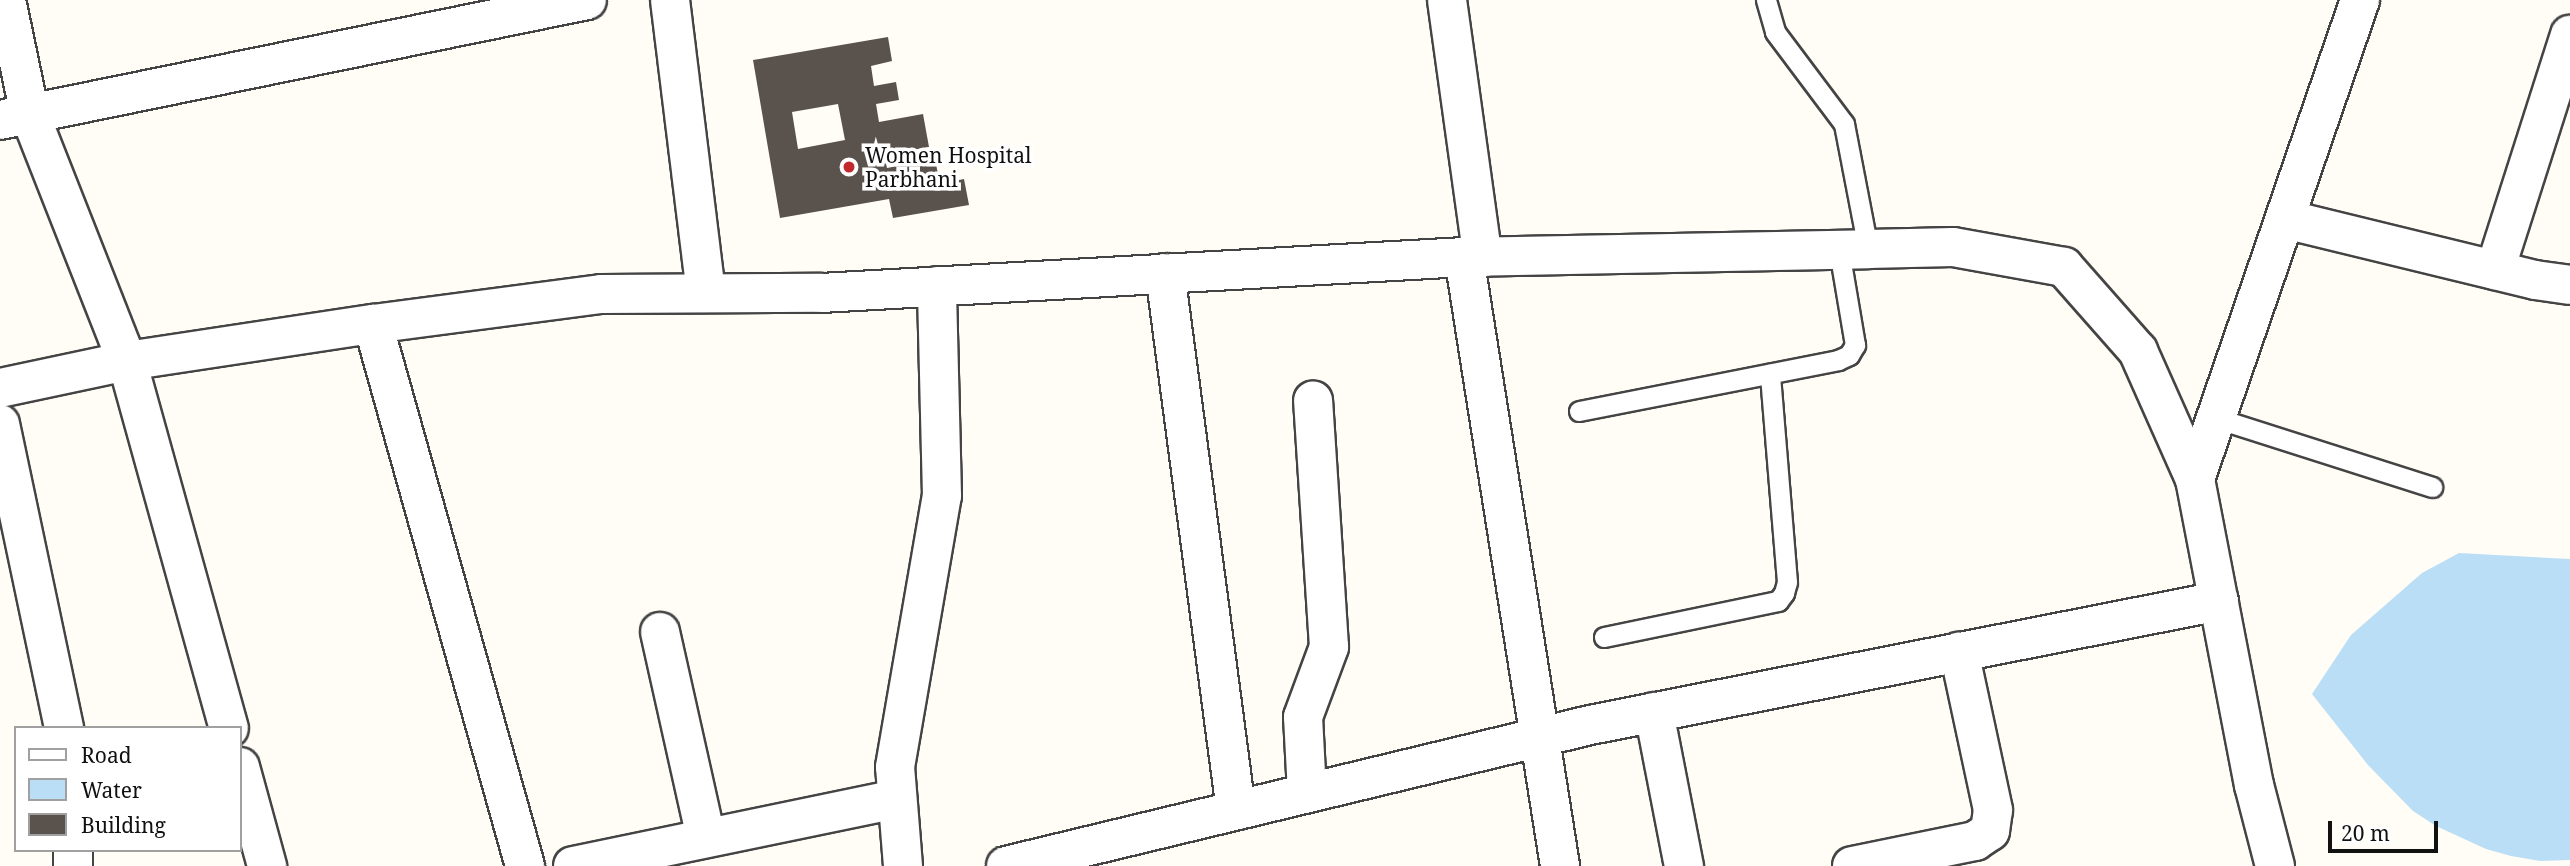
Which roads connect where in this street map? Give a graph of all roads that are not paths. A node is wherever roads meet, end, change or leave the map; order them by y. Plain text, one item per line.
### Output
1 (6, 0) edge
2 (587, 0) edge
3 (670, 0) edge
4 (1447, 0) edge
5 (1766, 0) edge
6 (2360, 0) edge
7 (2570, 35) edge
8 (15, 117) edge
9 (2285, 219) junction
10 (1854, 249) junction
11 (1474, 257) junction
12 (2495, 270) junction
13 (1165, 273) junction
14 (2570, 285) edge
15 (937, 286) junction
16 (706, 293) junction
17 (373, 324) junction
18 (127, 362) junction
19 (1770, 374) junction
20 (0, 388) edge
21 (1313, 401) dead end
22 (1578, 411) dead end
23 (2216, 418) junction
24 (0, 424) edge
25 (2195, 479) junction
26 (2432, 487) dead end
27 (2219, 601) junction
28 (660, 632) dead end
29 (1604, 637) dead end
30 (1959, 652) junction
31 (1654, 712) junction
32 (64, 726) edge
33 (228, 726) edge
34 (1540, 737) junction
35 (242, 774) edge
36 (1307, 793) junction
37 (897, 799) junction
38 (1236, 810) junction
39 (697, 849) edge
40 (267, 866) edge
41 (525, 866) edge
42 (573, 866) edge
43 (903, 866) edge
44 (1006, 866) edge
45 (1560, 866) edge
46 (1684, 866) edge
47 (1852, 866) edge
48 (2275, 866) edge

1 - 8 street
2 - 8 street
3 - 16 street
4 - 11 street
5 - 10 lane
6 - 9 street
7 - 12 street
8 - 18 street
9 - 12 street
9 - 23 street
10 - 11 street
10 - 19 lane
10 - 25 street
11 - 13 street
11 - 34 street
12 - 14 street
13 - 15 street
13 - 38 street
15 - 16 street
15 - 37 street
16 - 17 street
17 - 18 street
17 - 41 street
18 - 20 street
18 - 33 street
19 - 22 lane
19 - 29 lane
21 - 36 street
23 - 25 street
23 - 26 lane
24 - 32 street
25 - 27 street
27 - 30 street
27 - 48 street
28 - 39 street
30 - 31 street
30 - 47 street
31 - 34 street
31 - 46 street
34 - 36 street
34 - 45 street
35 - 40 street
36 - 38 street
37 - 39 street
37 - 43 street
38 - 44 street
39 - 42 street

